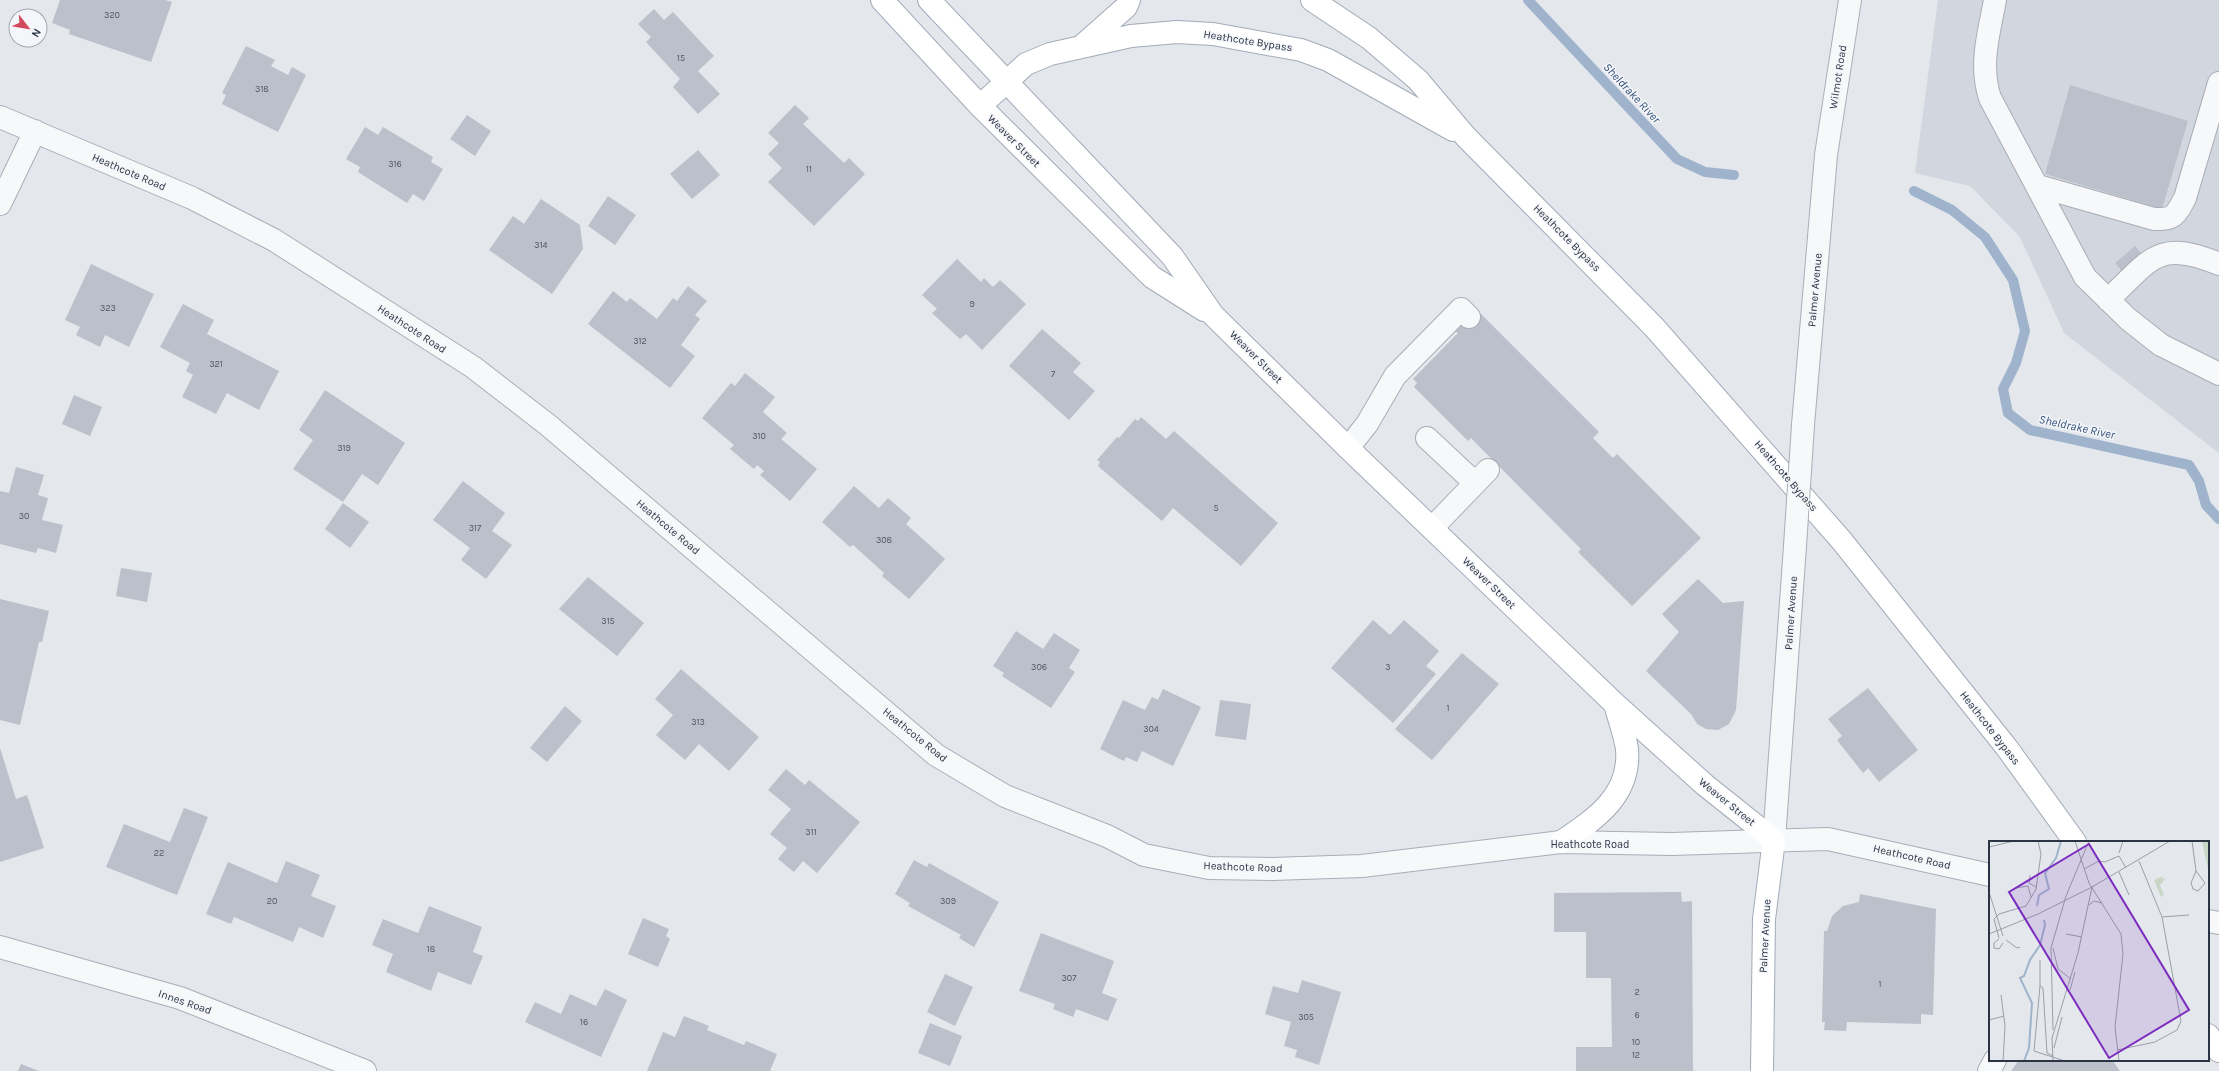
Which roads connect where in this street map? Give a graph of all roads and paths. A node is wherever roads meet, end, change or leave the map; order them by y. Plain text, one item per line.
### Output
1 (882, 0) edge
2 (929, 0) edge
3 (1128, 0) edge
4 (1312, 0) edge
5 (1850, 0) edge
6 (1995, 0) edge
7 (1080, 48) junction
8 (1007, 81) junction
9 (2219, 83) edge
10 (980, 106) junction
11 (0, 117) edge
12 (35, 131) junction
13 (1466, 137) junction
14 (1826, 154) joint
15 (2038, 186) junction
16 (0, 204) edge
17 (2219, 264) edge
18 (2108, 300) junction
19 (1213, 315) junction
20 (1469, 317) dead end
21 (2219, 374) edge
22 (1427, 438) dead end
23 (1348, 448) junction
24 (1432, 528) junction
25 (1615, 704) junction
26 (1774, 840) junction
27 (2074, 841) edge
28 (1561, 842) junction
29 (1989, 875) edge
30 (0, 947) edge
31 (2209, 1036) edge
32 (2219, 1051) edge
33 (1994, 1061) edge
34 (365, 1071) edge
35 (1762, 1071) edge
36 (1989, 1071) edge

1 - 10 main road, Weaver Street
2 - 8 main road, Weaver Street
3 - 7 main road
4 - 13 main road, Heathcote Bypass
5 - 14 street, Wilmot Road
6 - 15 street
7 - 8 main road, Heathcote Bypass
7 - 13 main road, Heathcote Bypass
8 - 10 main road, Heathcote Bypass
8 - 19 main road, Weaver Street
9 - 15 street
10 - 19 main road, Weaver Street
11 - 12 street, Heathcote Road
12 - 16 street
12 - 28 street, Heathcote Road
13 - 27 main road, Heathcote Bypass
14 - 26 street, Palmer Avenue, bridge
15 - 18 street
17 - 18 street
18 - 21 street
19 - 23 main road, Weaver Street
20 - 23 street
22 - 24 street
23 - 24 main road, Weaver Street
24 - 25 main road, Weaver Street
25 - 26 main road, Weaver Street
25 - 28 main road
26 - 28 street, Heathcote Road
26 - 29 street, Heathcote Road
26 - 35 main road, Palmer Avenue
30 - 34 street, Innes Road
31 - 32 main road
33 - 36 street

